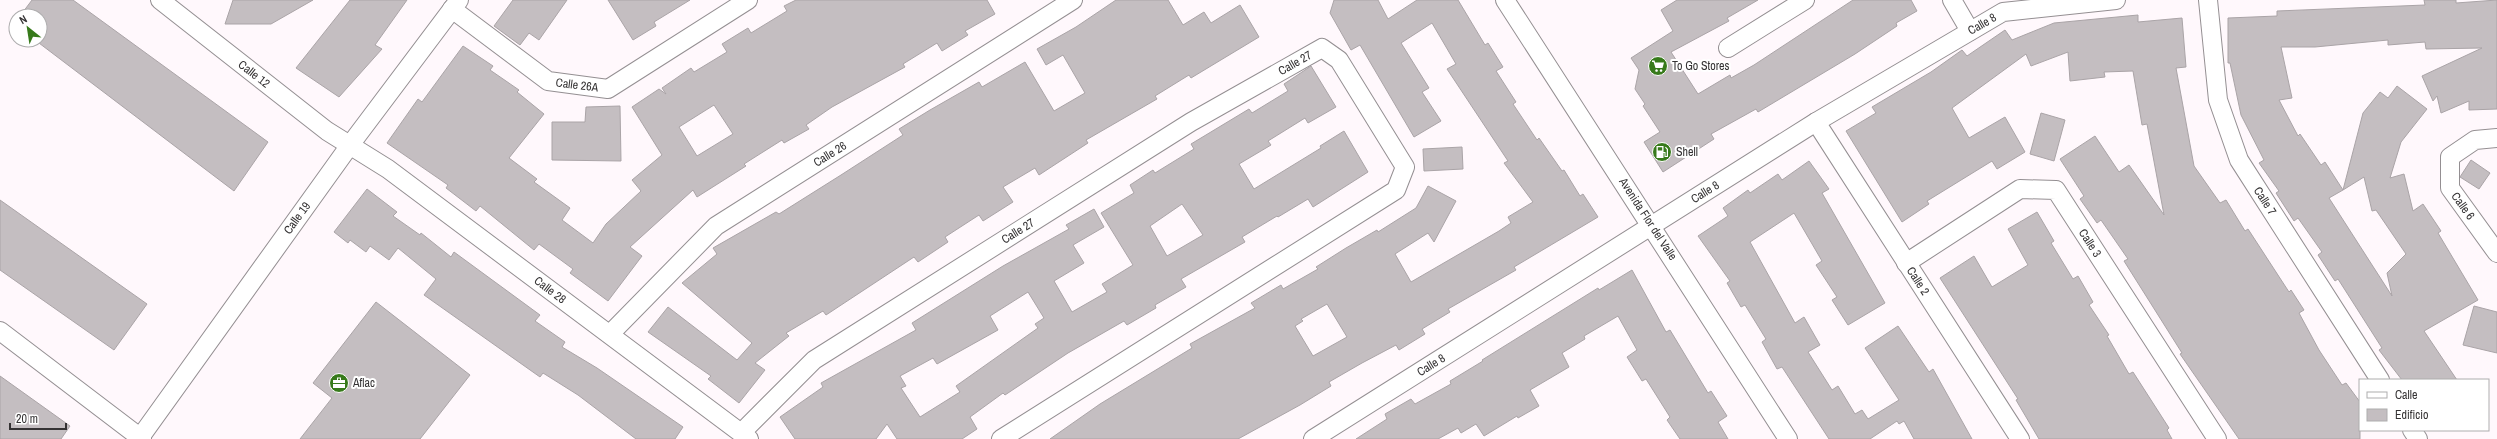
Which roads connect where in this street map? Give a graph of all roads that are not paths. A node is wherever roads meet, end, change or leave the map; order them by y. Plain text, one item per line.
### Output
1 (160, 0) edge
2 (748, 0) edge
3 (1072, 0) edge
4 (1505, 0) edge
5 (1805, 0) edge
6 (1952, 0) edge
7 (2116, 0) edge
8 (2208, 0) edge
9 (455, 5) edge
10 (1784, 5) edge
11 (1970, 31) junction
12 (1728, 48) dead end
13 (1816, 122) junction
14 (2497, 138) edge
15 (350, 145) junction
16 (1652, 226) junction
17 (2497, 253) edge
18 (1906, 263) junction
19 (0, 331) edge
20 (610, 334) junction
21 (2379, 379) edge
22 (745, 436) edge
23 (140, 439) edge
24 (1002, 439) edge
25 (1313, 439) edge
26 (1788, 439) edge
27 (2020, 439) edge
28 (2217, 439) edge

1 - 15 street, Calle 12
2 - 9 street, Calle 26A
3 - 20 street, Calle 26
4 - 16 street, Avenida Flor del Valle
5 - 10 street
6 - 11 street
7 - 11 street, Calle 8
8 - 21 street, Calle 7
9 - 15 street, Calle 19
10 - 12 street
11 - 13 street, Calle 8
13 - 16 street, Calle 8
13 - 18 street, Calle 2
14 - 17 street, Calle 6
15 - 20 street, Calle 28
15 - 23 street, Calle 19
16 - 25 street, Calle 8
16 - 26 street, Avenida Flor del Valle
18 - 27 street, Calle 2
18 - 28 street, Calle 3
19 - 23 street
20 - 22 street, Calle 28
22 - 24 street, Calle 27

